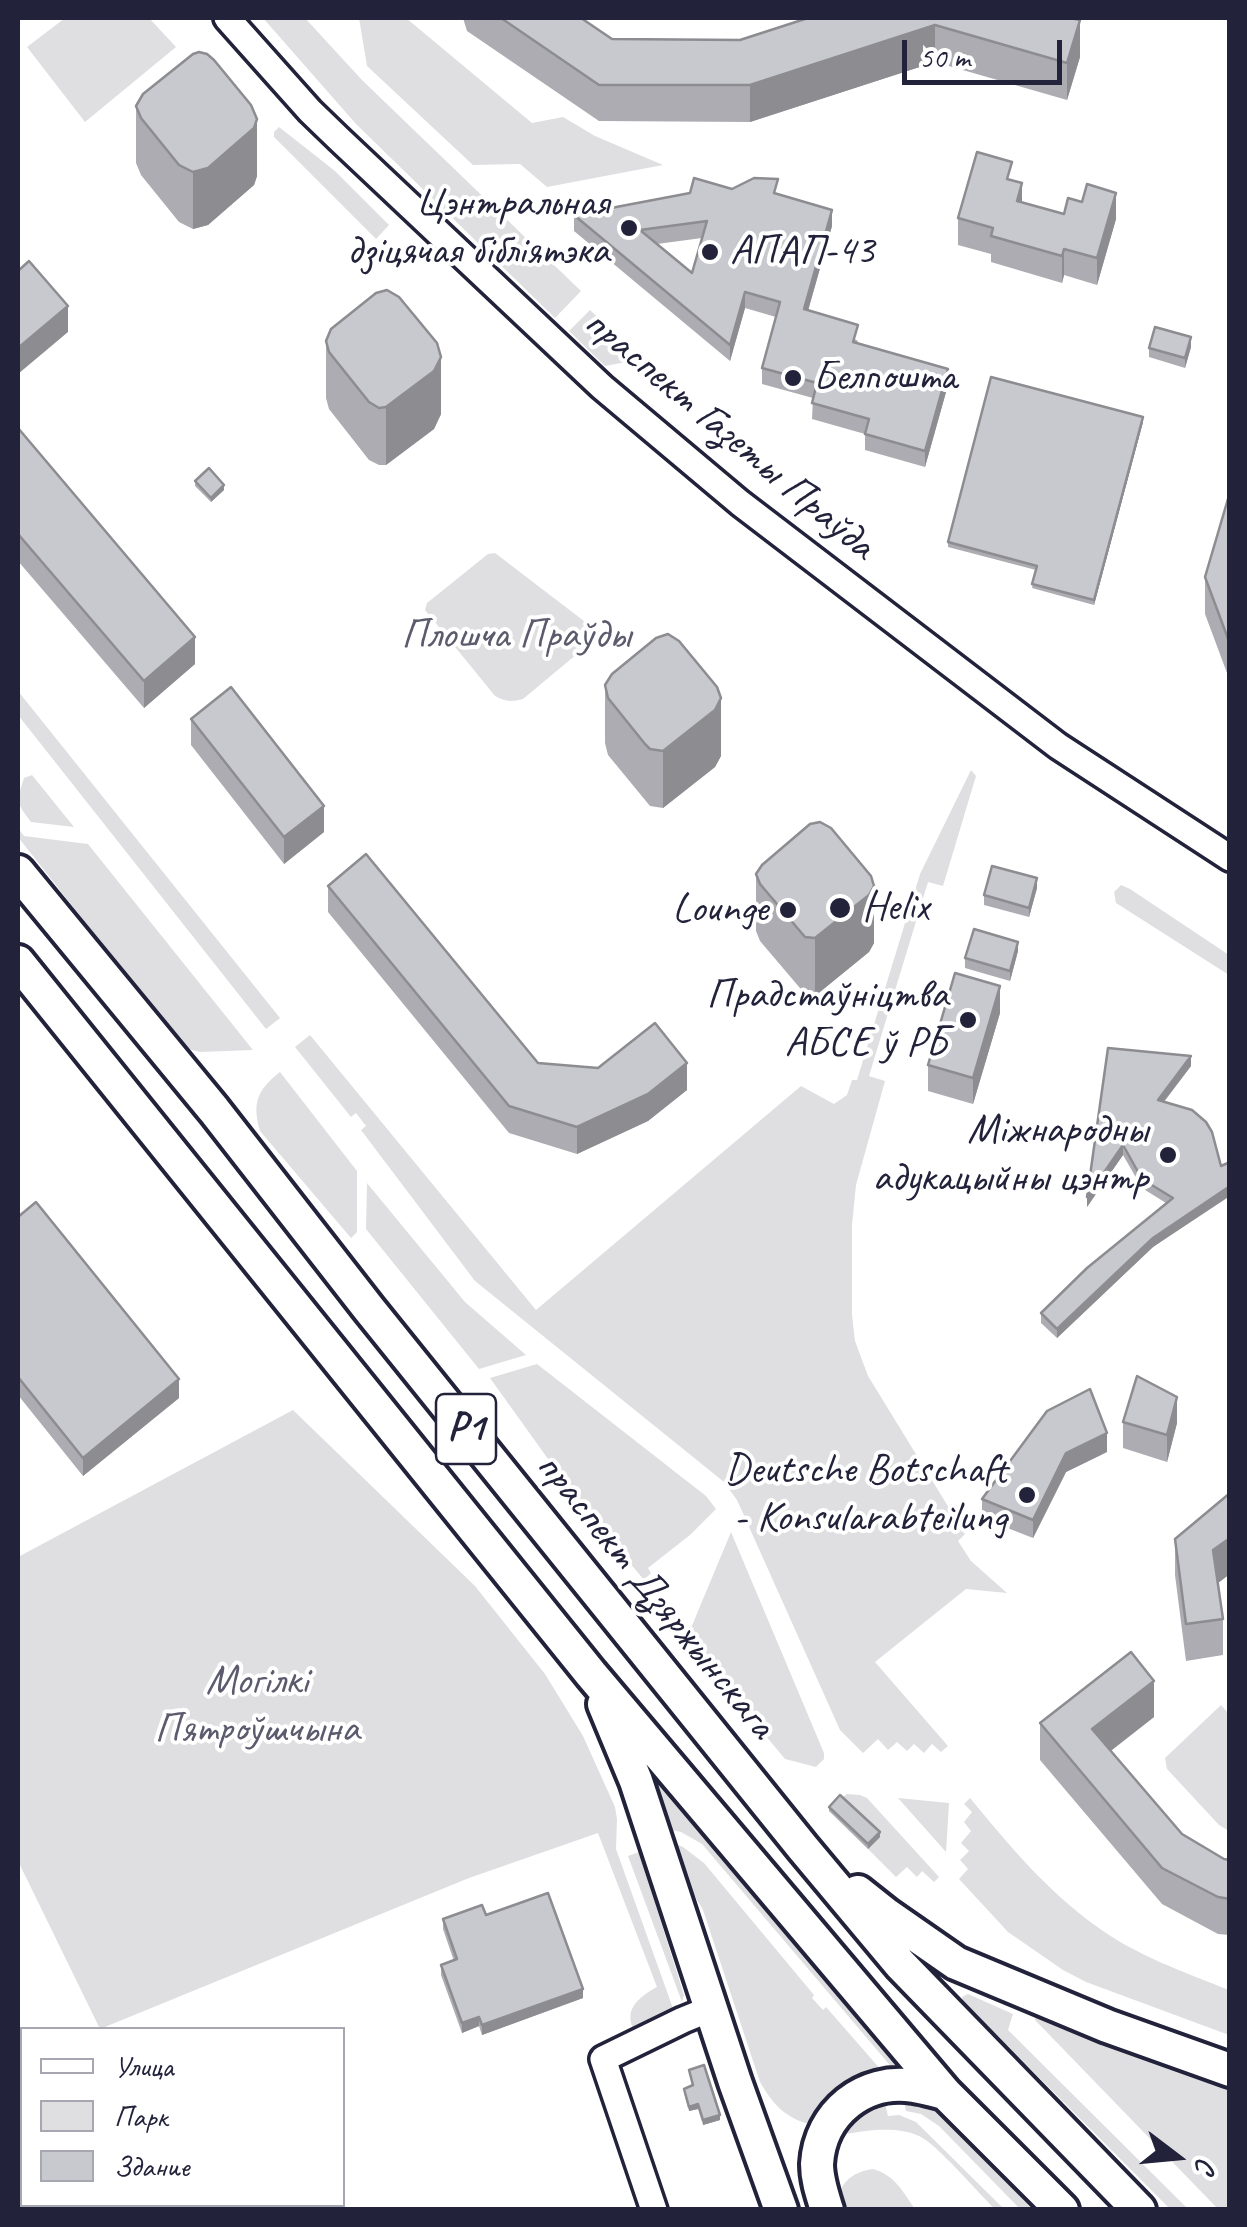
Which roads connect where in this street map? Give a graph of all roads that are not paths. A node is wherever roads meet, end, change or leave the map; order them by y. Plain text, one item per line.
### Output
1 (228, 18) edge
2 (1229, 858) edge
3 (18, 872) edge
4 (18, 962) edge
5 (592, 1674) junction
6 (803, 1848) junction
7 (710, 2009) junction
8 (1230, 2070) edge
9 (945, 2093) junction
10 (654, 2210) edge
11 (781, 2210) edge
12 (827, 2210) edge
13 (1062, 2210) edge
14 (1139, 2210) edge

1 - 2 street, праспект Газеты Праўда
3 - 6 main road, праспект Дзяржынскага / Р1
4 - 5 main road, Р1
5 - 7 main road, Р1
5 - 9 main road
6 - 8 main road
6 - 14 main road, праспект Дзяржынскага / Р1
7 - 10 street
7 - 11 main road, Р1
9 - 12 main road
9 - 13 main road

